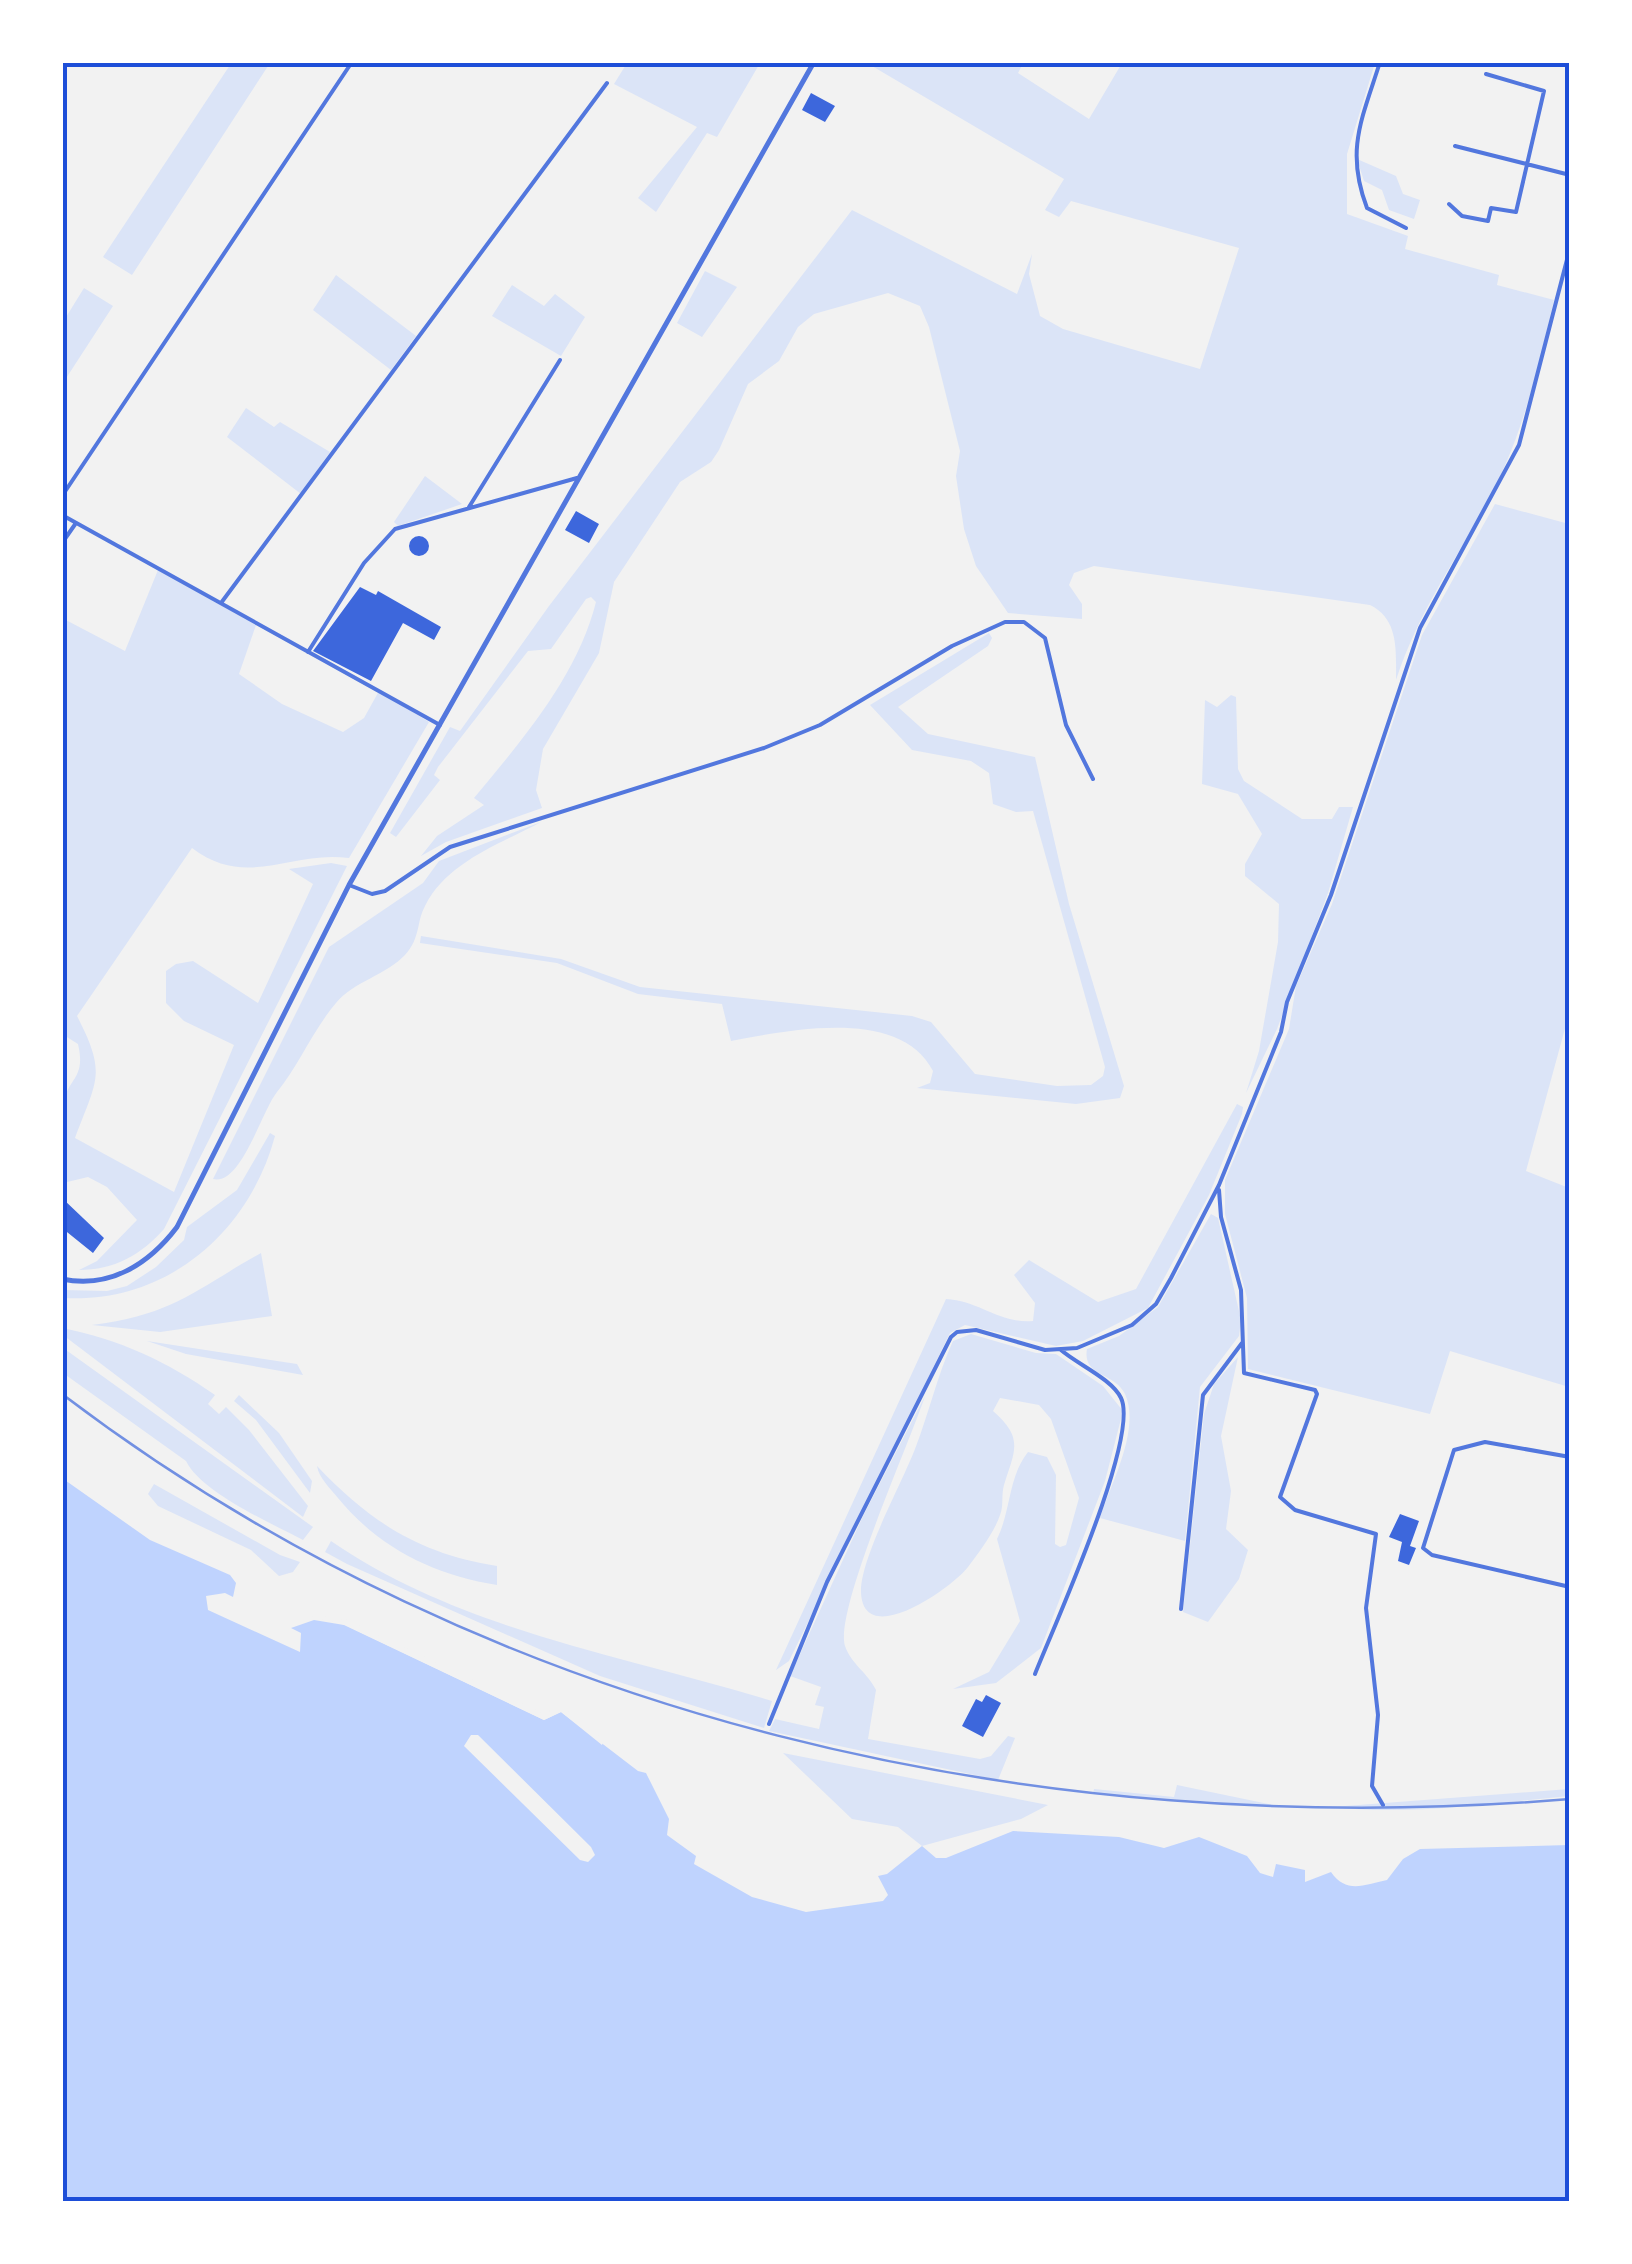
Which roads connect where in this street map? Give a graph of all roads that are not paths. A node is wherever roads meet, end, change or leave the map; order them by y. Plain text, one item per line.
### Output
1 (352, 62) edge
2 (814, 62) edge
3 (1380, 62) edge
4 (1486, 74) dead end
5 (607, 83) dead end
6 (1455, 146) dead end
7 (1526, 164) junction
8 (1570, 174) edge
9 (1449, 204) dead end
10 (1406, 228) dead end
11 (1570, 248) edge
12 (560, 360) dead end
13 (580, 477) junction
14 (62, 496) edge
15 (470, 507) junction
16 (62, 516) edge
17 (76, 523) junction
18 (62, 543) edge
19 (221, 603) junction
20 (308, 652) junction
21 (440, 725) junction
22 (1093, 778) dead end
23 (349, 885) junction
24 (1219, 1185) junction
25 (62, 1278) edge
26 (1242, 1343) junction
27 (1061, 1350) junction
28 (1570, 1457) edge
29 (1570, 1587) edge
30 (1181, 1609) dead end
31 (1035, 1674) dead end
32 (769, 1724) dead end
33 (1383, 1805) dead end

1 - 14 street
2 - 13 street
3 - 10 street
4 - 7 street
5 - 19 street
6 - 7 street
7 - 8 street
7 - 9 street
11 - 24 street
12 - 15 street
13 - 15 street
13 - 21 street
15 - 20 street
16 - 17 street
17 - 18 street
17 - 19 street
19 - 20 street
20 - 21 street
21 - 23 street
22 - 23 street
23 - 25 street
24 - 26 street
24 - 27 street
26 - 30 street
26 - 33 street
27 - 31 street
27 - 32 street
28 - 29 street

